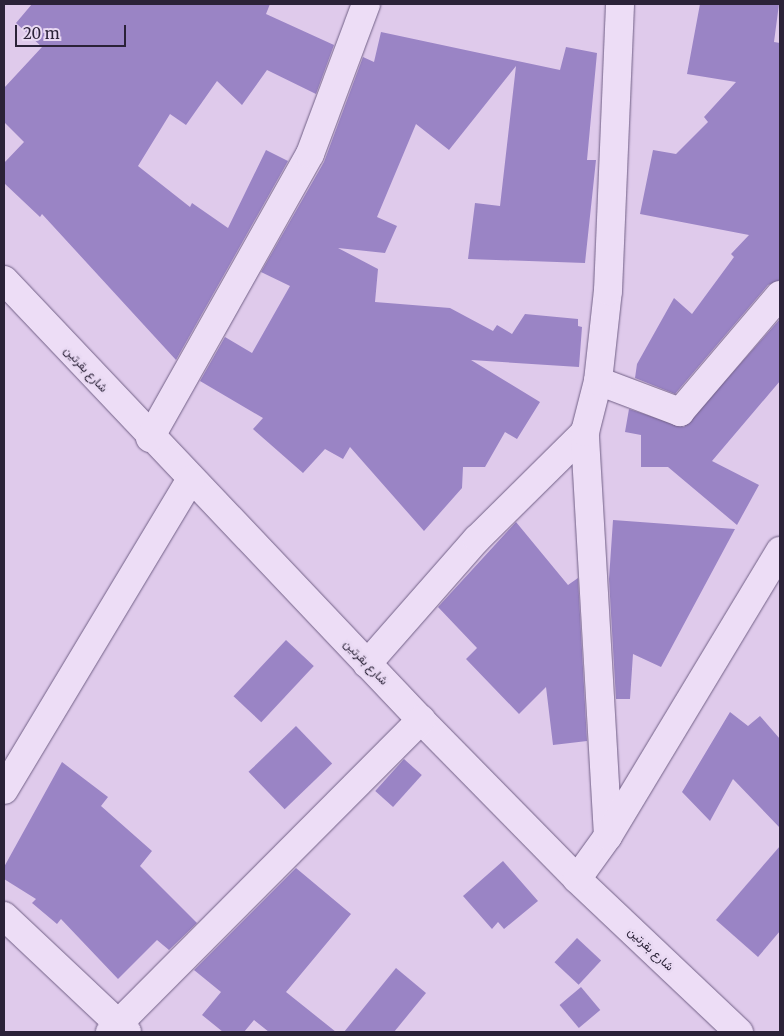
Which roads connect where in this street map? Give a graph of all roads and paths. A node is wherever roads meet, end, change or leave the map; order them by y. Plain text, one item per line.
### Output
1 (366, 4) edge
2 (620, 4) edge
3 (4, 280) edge
4 (780, 295) edge
5 (598, 381) junction
6 (585, 432) junction
7 (150, 438) junction
8 (191, 479) junction
9 (780, 550) edge
10 (368, 664) junction
11 (421, 720) junction
12 (4, 790) edge
13 (608, 836) junction
14 (577, 879) junction
15 (4, 916) edge
16 (118, 1030) edge
17 (739, 1032) edge

1 - 7 street
2 - 5 street
3 - 7 street, شارع بقرتين
4 - 5 street
5 - 6 street
6 - 10 street
6 - 13 street
7 - 8 street, شارع بقرتين
8 - 10 street, شارع بقرتين
8 - 12 street
9 - 13 street
10 - 11 street, شارع بقرتين
11 - 14 street, شارع بقرتين
11 - 16 street
13 - 14 street
14 - 17 street, شارع بقرتين
15 - 16 street

